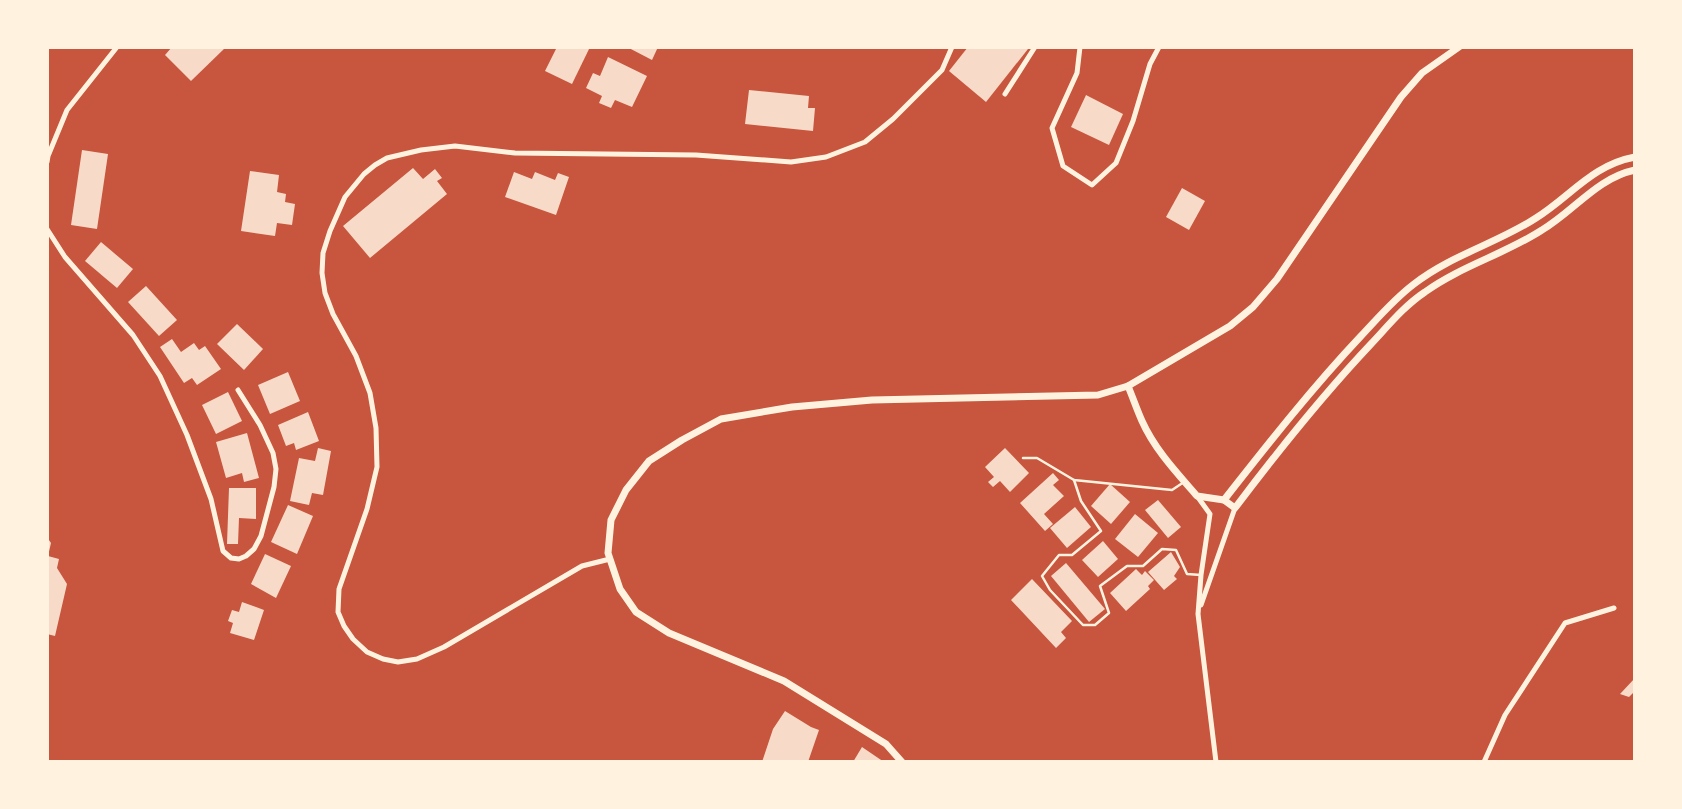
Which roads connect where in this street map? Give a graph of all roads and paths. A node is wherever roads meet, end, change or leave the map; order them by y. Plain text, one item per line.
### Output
1 (117, 47) edge
2 (952, 47) edge
3 (1035, 47) edge
4 (1080, 47) edge
5 (1158, 47) edge
6 (1459, 47) edge
7 (1005, 94) dead end
8 (1635, 157) edge
9 (47, 162) edge
10 (1635, 170) edge
11 (47, 229) edge
12 (1128, 386) junction
13 (238, 390) dead end
14 (1023, 458) dead end
15 (1074, 480) junction
16 (1184, 482) junction
17 (1197, 496) junction
18 (1224, 500) junction
19 (1235, 508) junction
20 (610, 559) junction
21 (1201, 575) junction
22 (1614, 607) dead end
23 (1198, 614) junction
24 (902, 762) edge
25 (1216, 762) edge
26 (1484, 762) edge

1 - 9 street
2 - 20 street
3 - 7 street
4 - 5 street
6 - 12 street
8 - 18 street
10 - 19 street
11 - 13 street
12 - 16 street
12 - 20 street
14 - 15 lane
15 - 16 lane
15 - 21 lane
16 - 17 street
17 - 18 street
17 - 21 street
18 - 19 street
19 - 23 street
20 - 24 street
21 - 23 street
22 - 26 street
23 - 25 street

